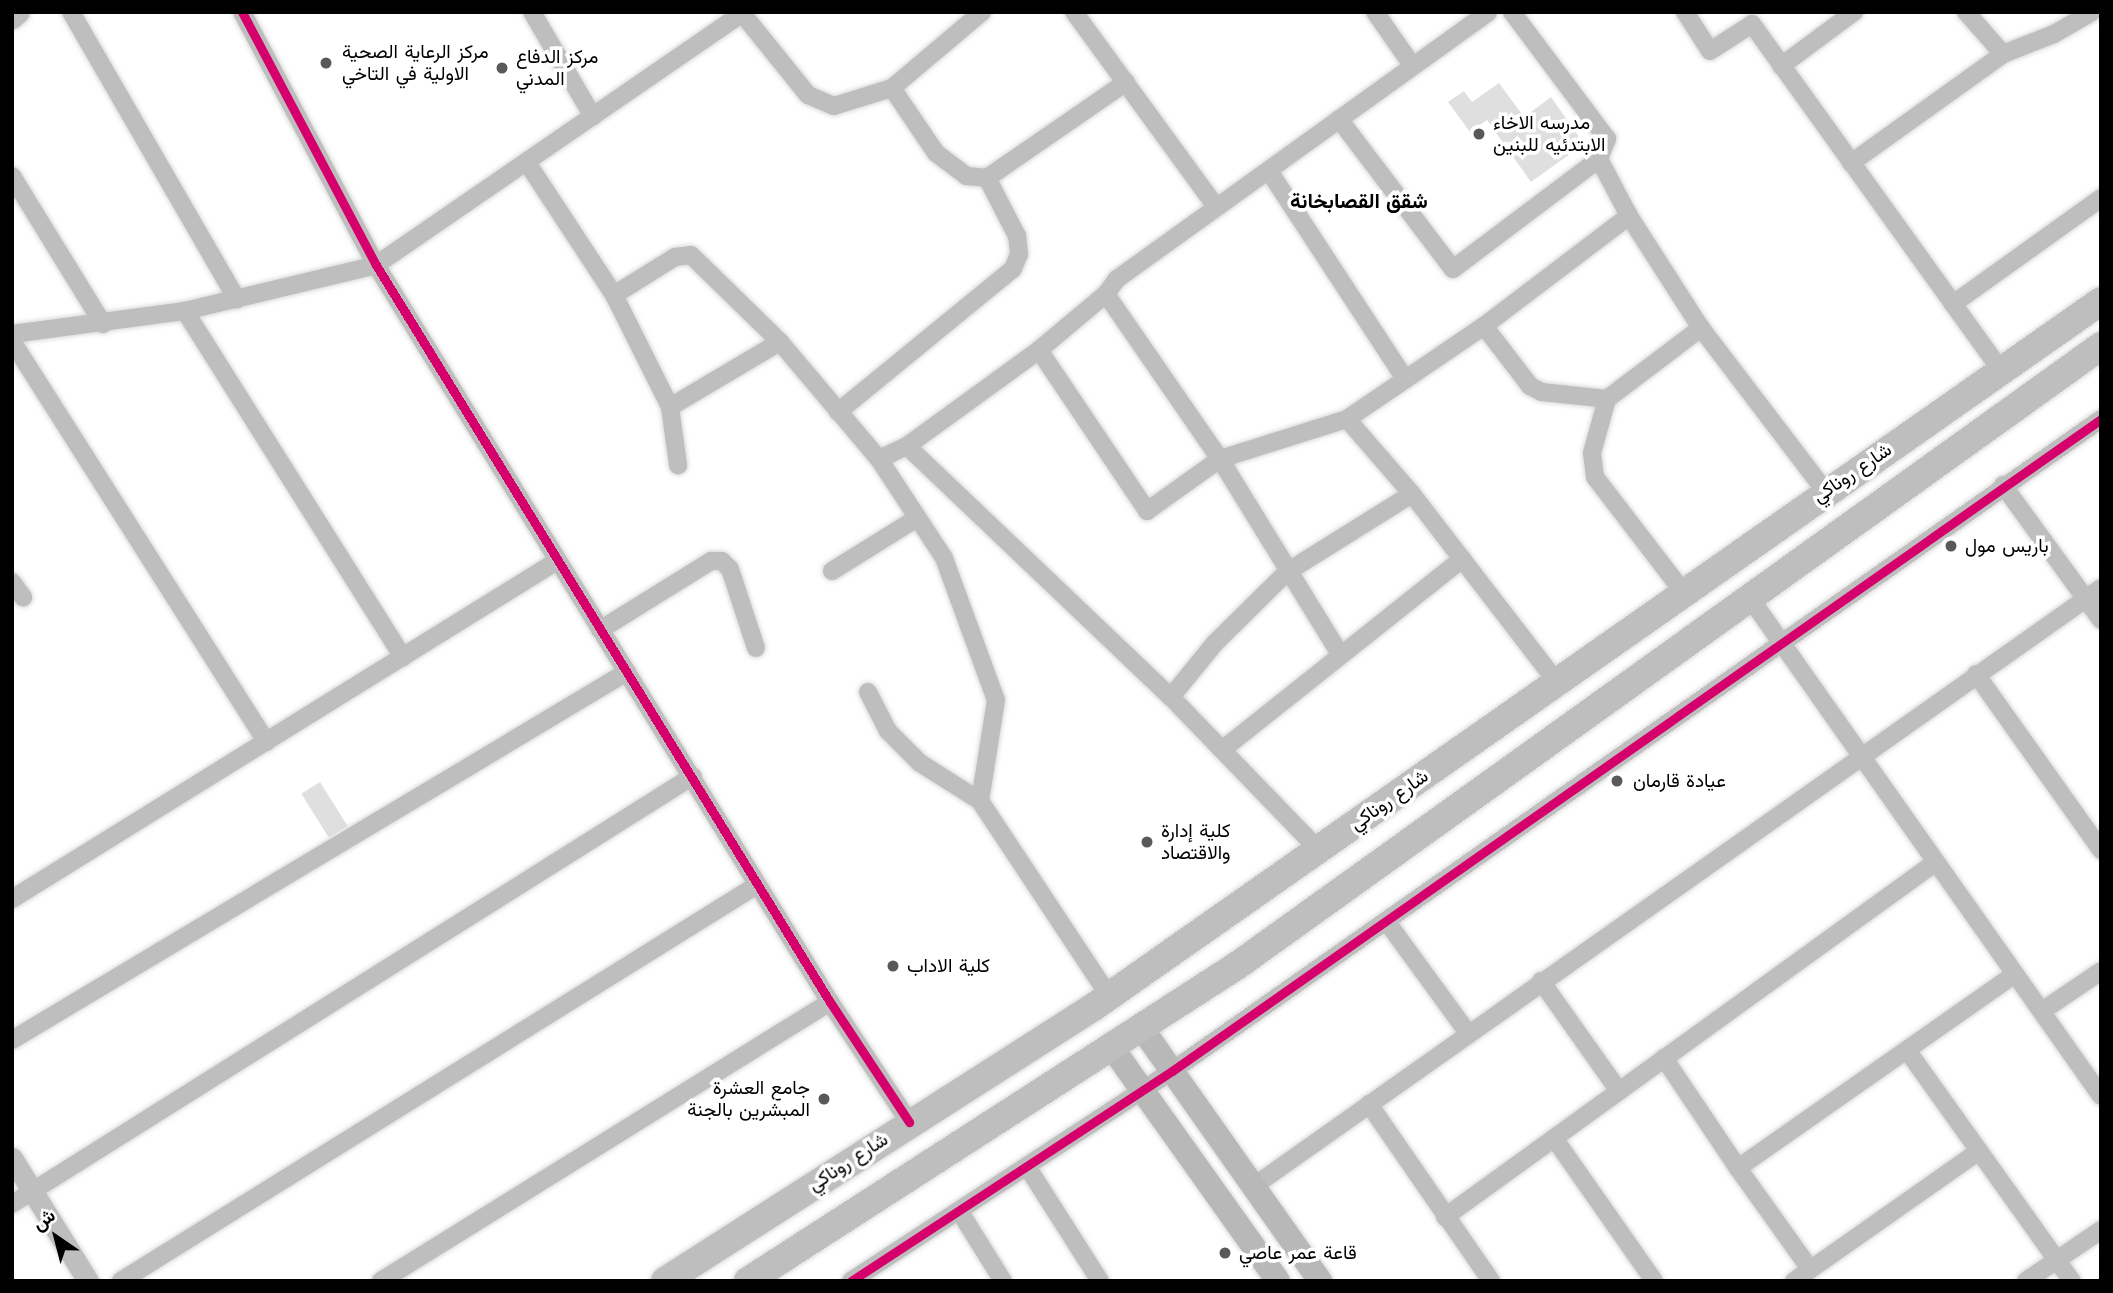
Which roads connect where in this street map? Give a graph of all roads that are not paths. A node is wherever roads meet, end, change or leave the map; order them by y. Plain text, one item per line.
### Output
1 (19, 12) edge
2 (71, 12) edge
3 (242, 12) edge
4 (532, 12) edge
5 (982, 12) edge
6 (1074, 12) edge
7 (1376, 12) edge
8 (1488, 12) edge
9 (1512, 12) edge
10 (1685, 12) edge
11 (1854, 12) edge
12 (1966, 12) edge
13 (2092, 12) edge
14 (741, 13) edge
15 (12, 18) edge
16 (2003, 54) junction
17 (1412, 65) junction
18 (1782, 66) junction
19 (1126, 82) junction
20 (891, 88) junction
21 (593, 117) junction
22 (1339, 119) junction
23 (1599, 159) junction
24 (1852, 163) junction
25 (528, 164) junction
26 (1269, 171) junction
27 (12, 176) edge
28 (987, 177) junction
29 (2101, 198) edge
30 (1216, 208) junction
31 (1629, 216) junction
32 (376, 265) junction
33 (1106, 294) junction
34 (614, 295) junction
35 (237, 299) junction
36 (2101, 301) edge
37 (1953, 304) junction
38 (185, 311) junction
39 (103, 324) junction
40 (1484, 326) junction
41 (1701, 328) junction
42 (12, 334) edge
43 (12, 341) edge
44 (780, 342) junction
45 (2101, 346) edge
46 (1039, 350) junction
47 (2002, 372) junction
48 (1405, 379) junction
49 (1606, 399) junction
50 (670, 407) junction
51 (838, 412) junction
52 (1942, 412) junction
53 (1347, 419) junction
54 (2101, 419) edge
55 (1965, 444) junction
56 (907, 446) junction
57 (879, 459) junction
58 (1220, 459) junction
59 (678, 465) dead end
60 (2004, 485) junction
61 (1825, 491) junction
62 (1412, 494) junction
63 (917, 518) junction
64 (1462, 559) junction
65 (557, 561) junction
66 (832, 571) dead end
67 (1287, 572) junction
68 (12, 582) edge
69 (2101, 588) edge
70 (1684, 593) junction
71 (23, 597) dead end
72 (1750, 598) junction
73 (2085, 599) junction
74 (2101, 620) edge
75 (600, 630) junction
76 (1783, 644) junction
77 (756, 648) dead end
78 (1340, 654) junction
79 (403, 657) junction
80 (627, 672) junction
81 (1976, 674) junction
82 (1557, 682) junction
83 (868, 692) dead end
84 (1171, 697) junction
85 (266, 742) junction
86 (1222, 750) junction
87 (1861, 754) junction
88 (693, 776) junction
89 (980, 801) junction
90 (1318, 849) junction
91 (2101, 850) edge
92 (1936, 862) junction
93 (757, 885) junction
94 (12, 899) edge
95 (1387, 922) junction
96 (2101, 971) edge
97 (2015, 974) junction
98 (1541, 981) junction
99 (1109, 996) junction
100 (830, 1002) junction
101 (2042, 1011) junction
102 (1141, 1027) junction
103 (1468, 1033) junction
104 (12, 1040) edge
105 (1111, 1046) junction
106 (1907, 1050) junction
107 (1664, 1058) junction
108 (1172, 1072) junction
109 (1619, 1091) junction
110 (1143, 1092) junction
111 (2101, 1096) edge
112 (1369, 1104) junction
113 (909, 1122) junction
114 (1554, 1138) junction
115 (1979, 1151) junction
116 (12, 1158) edge
117 (1028, 1168) junction
118 (1738, 1168) junction
119 (1254, 1186) junction
120 (33, 1191) junction
121 (12, 1204) edge
122 (960, 1212) junction
123 (764, 1217) junction
124 (1446, 1217) junction
125 (2101, 1230) edge
126 (790, 1254) junction
127 (2056, 1259) junction
128 (1810, 1269) junction
129 (88, 1281) edge
130 (121, 1281) edge
131 (382, 1281) edge
132 (665, 1281) edge
133 (748, 1281) edge
134 (851, 1281) edge
135 (1003, 1281) edge
136 (1100, 1281) edge
137 (1278, 1281) edge
138 (1320, 1281) edge
139 (1491, 1281) edge
140 (1654, 1281) edge
141 (1794, 1281) edge
142 (2026, 1281) edge
143 (2072, 1281) edge

1 - 15 street
2 - 35 street
3 - 32 street
4 - 21 street
5 - 20 street
6 - 19 street
7 - 17 street
8 - 17 street
9 - 23 street
10 - 18 street
11 - 18 street
12 - 16 street
13 - 16 street
14 - 20 street
14 - 21 street
16 - 24 street
17 - 22 street
18 - 24 street
19 - 28 street
19 - 30 street
20 - 28 street
21 - 25 street
22 - 23 street
22 - 26 street
23 - 31 street
24 - 37 street
25 - 32 street
25 - 34 street
26 - 30 street
26 - 48 street
27 - 39 street
28 - 51 street
29 - 37 street
30 - 33 street
31 - 40 street
31 - 41 street
32 - 35 street
32 - 65 street
33 - 46 street
33 - 58 street
34 - 44 street
34 - 50 street
35 - 38 street
36 - 47 main road, شارع روناكي
37 - 47 street
38 - 39 street
38 - 79 street
39 - 42 street
40 - 48 street
40 - 49 street
41 - 49 street
41 - 61 street
43 - 85 street
44 - 50 street
44 - 51 street
45 - 55 main road
46 - 56 street
46 - 58 street
47 - 52 main road, شارع روناكي
48 - 53 street
49 - 70 street
50 - 59 street
51 - 57 street
52 - 55 main road
52 - 61 main road, شارع روناكي
53 - 58 street
53 - 62 street
54 - 60 street
55 - 72 main road
56 - 57 street
56 - 84 street
57 - 63 street
58 - 67 street
60 - 73 street
60 - 76 street
61 - 70 main road, شارع روناكي
62 - 64 street
62 - 67 street
63 - 66 street
63 - 89 street
64 - 78 street
64 - 82 street
65 - 75 street
65 - 79 street
67 - 78 street
67 - 84 street
68 - 71 street
69 - 73 street
70 - 82 main road, شارع روناكي
72 - 76 street
72 - 102 main road
73 - 74 street
73 - 81 street
75 - 77 street
75 - 80 street
76 - 87 street
76 - 95 street
78 - 86 street
79 - 85 street
80 - 88 street
80 - 104 street
81 - 87 street
81 - 91 street
82 - 90 main road, شارع روناكي
83 - 89 street
84 - 86 street
85 - 94 street
86 - 90 street
87 - 92 street
87 - 98 street
88 - 93 street
88 - 120 street
89 - 99 street
90 - 99 main road, شارع روناكي
92 - 97 street
92 - 107 street
93 - 100 street
93 - 130 street
95 - 103 street
95 - 108 street
96 - 101 street
97 - 101 street
97 - 106 street
98 - 103 street
98 - 109 street
99 - 113 main road, شارع روناكي
100 - 113 street
100 - 131 street
101 - 111 street
102 - 105 main road
102 - 108 main road
103 - 112 street
105 - 110 main road
105 - 126 main road
106 - 115 street
106 - 118 street
107 - 109 street
107 - 118 street
108 - 110 street
108 - 119 main road
109 - 114 street
110 - 117 street
110 - 137 main road
112 - 119 street
112 - 124 street
113 - 123 main road, شارع روناكي
114 - 124 street
114 - 140 street
115 - 127 street
115 - 128 street
116 - 120 street
117 - 122 street
117 - 136 street
118 - 128 street
119 - 138 main road
120 - 121 street
120 - 129 street
122 - 134 street
122 - 135 street
123 - 126 main road
123 - 132 main road, شارع روناكي
124 - 139 street
125 - 127 street
126 - 133 main road
127 - 142 street
127 - 143 street
128 - 141 street

